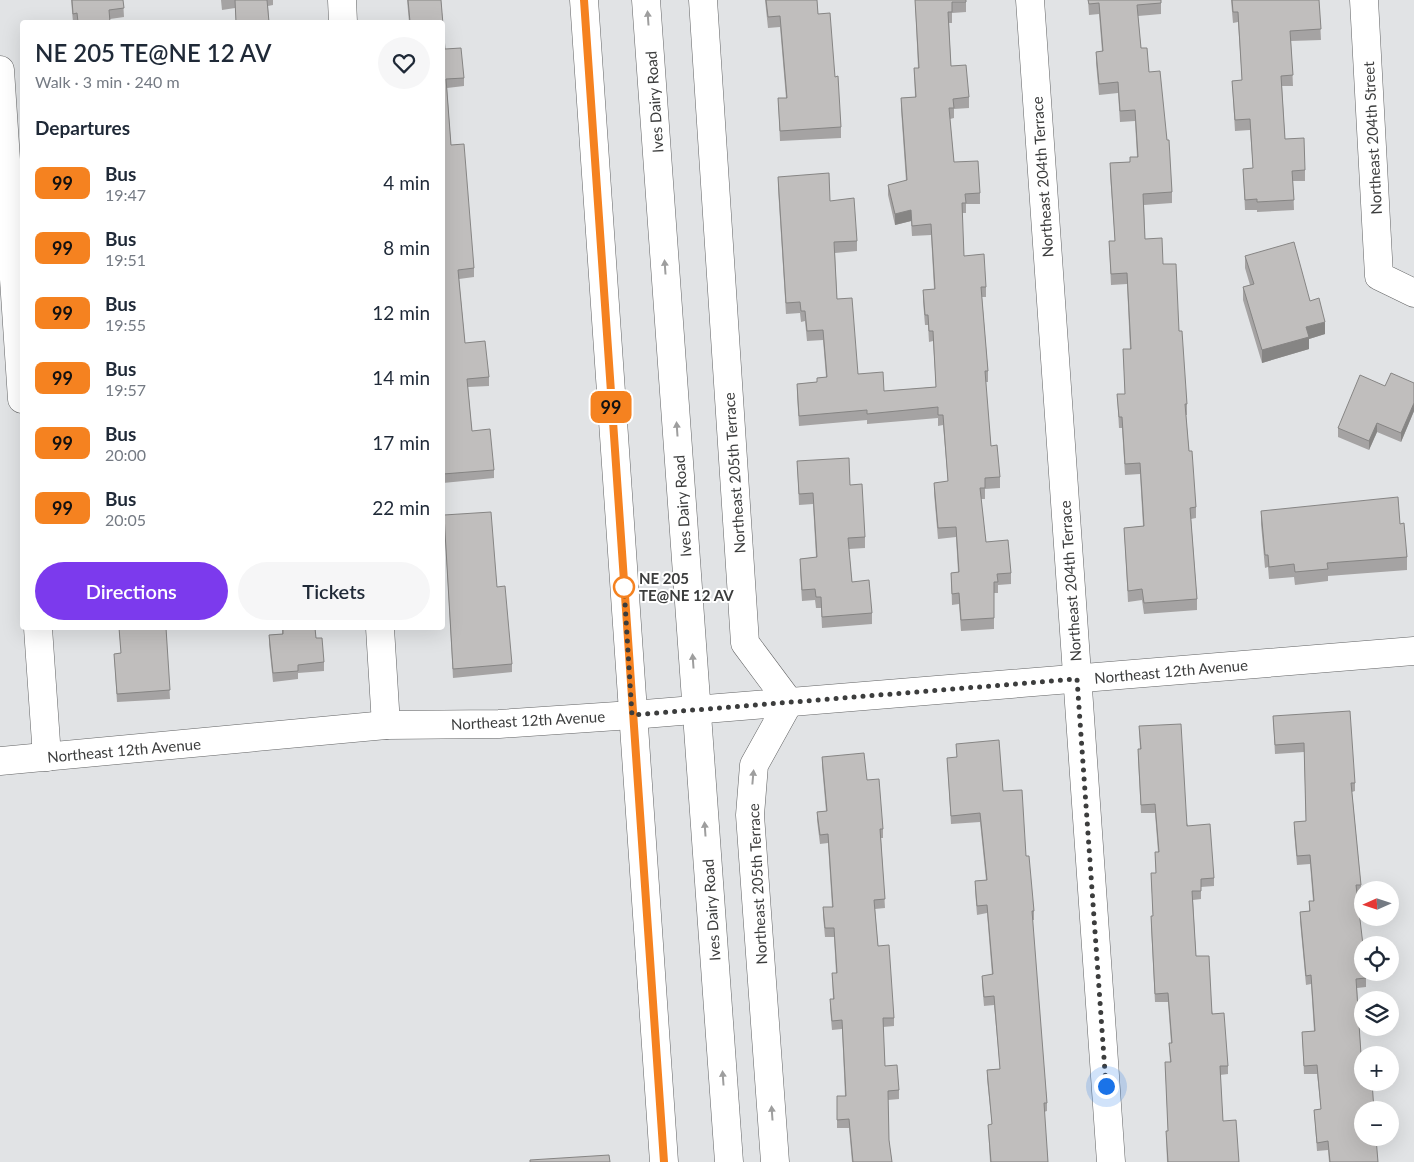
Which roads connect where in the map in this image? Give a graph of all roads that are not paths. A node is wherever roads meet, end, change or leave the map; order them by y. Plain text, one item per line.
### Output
1 (342, 0) edge
2 (584, 0) edge
3 (646, 0) edge
4 (703, 0) edge
5 (1030, 0) edge
6 (1364, 0) edge
7 (343, 20) edge
8 (0, 70) edge
9 (1414, 294) edge
10 (20, 369) edge
11 (38, 630) edge
12 (380, 630) edge
13 (1414, 657) edge
14 (1077, 679) junction
15 (788, 702) junction
16 (696, 710) junction
17 (632, 715) junction
18 (386, 725) junction
19 (47, 757) junction
20 (0, 761) edge
21 (664, 1162) edge
22 (729, 1162) edge
23 (775, 1162) edge
24 (1111, 1162) edge

1 - 7 street
2 - 17 street
16 -> 3 street, Ives Dairy Road
4 - 15 street, Northeast 205th Terrace
5 - 14 street, Northeast 204th Terrace
6 - 9 street, Northeast 204th Street
8 - 10 street
11 - 19 street
12 - 18 street
13 - 14 street, Northeast 12th Avenue
14 - 15 street, Northeast 12th Avenue
14 - 24 street, Northeast 204th Terrace
15 - 16 street, Northeast 12th Avenue
23 -> 15 street, Northeast 205th Terrace
16 - 17 street, Northeast 12th Avenue
22 -> 16 street, Ives Dairy Road
17 - 18 street, Northeast 12th Avenue
17 - 21 street
18 - 19 street, Northeast 12th Avenue
19 - 20 street, Northeast 12th Avenue

